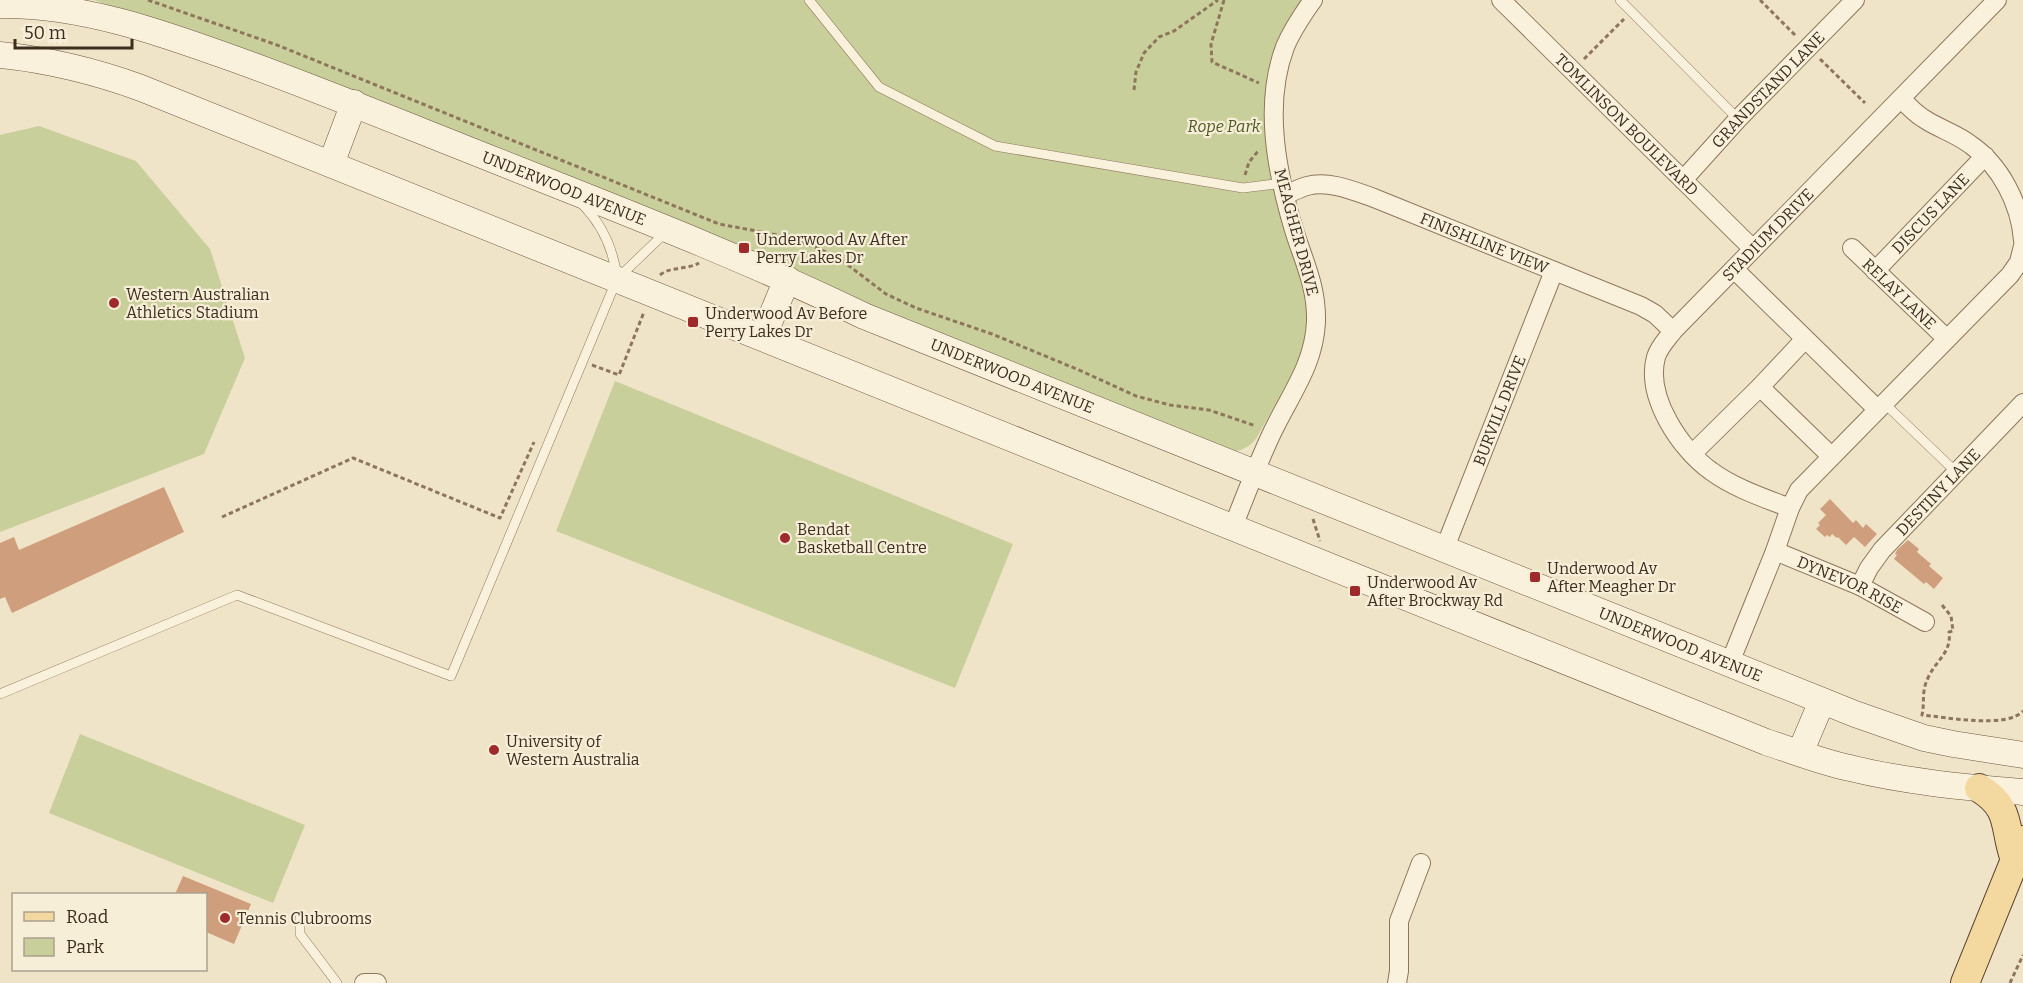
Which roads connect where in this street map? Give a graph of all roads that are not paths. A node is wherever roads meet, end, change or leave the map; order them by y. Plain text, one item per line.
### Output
1 (809, 0) edge
2 (1313, 0) edge
3 (1501, 0) edge
4 (1620, 0) edge
5 (1855, 0) edge
6 (1997, 0) edge
7 (0, 5) edge
8 (0, 55) edge
9 (1901, 99) junction
10 (354, 104) junction
11 (1738, 119) junction
12 (1985, 156) junction
13 (331, 164) junction
14 (1683, 180) junction
15 (1284, 189) junction
16 (568, 190) junction
17 (668, 229) junction
18 (1852, 248) dead end
19 (1753, 249) junction
20 (2023, 249) edge
21 (1734, 269) junction
22 (1554, 271) junction
23 (1875, 271) junction
24 (617, 279) junction
25 (787, 279) junction
26 (1673, 331) junction
27 (764, 337) junction
28 (1805, 339) junction
29 (1947, 339) junction
30 (1760, 387) junction
31 (2023, 403) edge
32 (1881, 406) junction
33 (1692, 454) junction
34 (1831, 456) junction
35 (1956, 472) junction
36 (1254, 474) junction
37 (1790, 508) junction
38 (1233, 527) junction
39 (1444, 550) junction
40 (1775, 551) junction
41 (1860, 586) junction
42 (1925, 622) dead end
43 (1729, 665) junction
44 (0, 694) edge
45 (1822, 701) junction
46 (1800, 753) junction
47 (2023, 755) edge
48 (1979, 788) junction
49 (2023, 792) edge
50 (2019, 850) edge
51 (1421, 863) dead end
52 (2023, 890) edge
53 (300, 916) dead end
54 (337, 983) edge
55 (364, 983) edge
56 (377, 983) edge
57 (1397, 983) edge
58 (1965, 983) edge
59 (1983, 983) edge

1 - 15 lane
2 - 15 street, MEAGHER DRIVE
3 - 14 street, TOMLINSON BOULEVARD
4 - 11 lane
5 - 11 street, GRANDSTAND LANE
6 - 9 street, STADIUM DRIVE
7 - 10 main road, UNDERWOOD AVENUE
8 - 13 main road
9 - 12 street
9 - 19 street, STADIUM DRIVE
10 - 13 main road
10 - 16 main road, UNDERWOOD AVENUE
11 - 14 street, GRANDSTAND LANE
12 - 20 street
12 - 23 street, DISCUS LANE
13 - 24 main road
14 - 19 street, TOMLINSON BOULEVARD
15 - 22 street, FINISHLINE VIEW
15 - 36 street, MEAGHER DRIVE
16 - 17 main road, UNDERWOOD AVENUE
16 - 24 lane
17 - 24 lane
17 - 25 main road, UNDERWOOD AVENUE
18 - 23 street, RELAY LANE
19 - 21 street, STADIUM DRIVE
20 - 29 street
21 - 26 street, STADIUM DRIVE
21 - 28 street
22 - 26 street, FINISHLINE VIEW
22 - 39 street, BURVILL DRIVE
23 - 29 street, RELAY LANE
24 - 27 main road
24 - 44 lane
25 - 27 main road
25 - 36 main road, UNDERWOOD AVENUE
26 - 33 street, STADIUM DRIVE
27 - 38 main road
28 - 30 street
28 - 32 street
29 - 32 street
30 - 33 street
30 - 34 street
31 - 35 street, DESTINY LANE
32 - 34 street
32 - 35 lane
33 - 37 street, STADIUM DRIVE
34 - 37 street
35 - 41 street, DESTINY LANE
36 - 38 street, MEAGHER DRIVE
36 - 39 main road, UNDERWOOD AVENUE
37 - 40 street
38 - 46 main road
39 - 43 main road, UNDERWOOD AVENUE
40 - 41 street, DYNEVOR RISE
40 - 43 street
41 - 42 street, DYNEVOR RISE
43 - 45 main road, UNDERWOOD AVENUE
45 - 46 main road
45 - 47 main road, UNDERWOOD AVENUE
46 - 48 main road
48 - 49 main road
48 - 50 main road
50 - 58 main road
51 - 57 street
52 - 59 main road
53 - 54 lane
55 - 56 street

